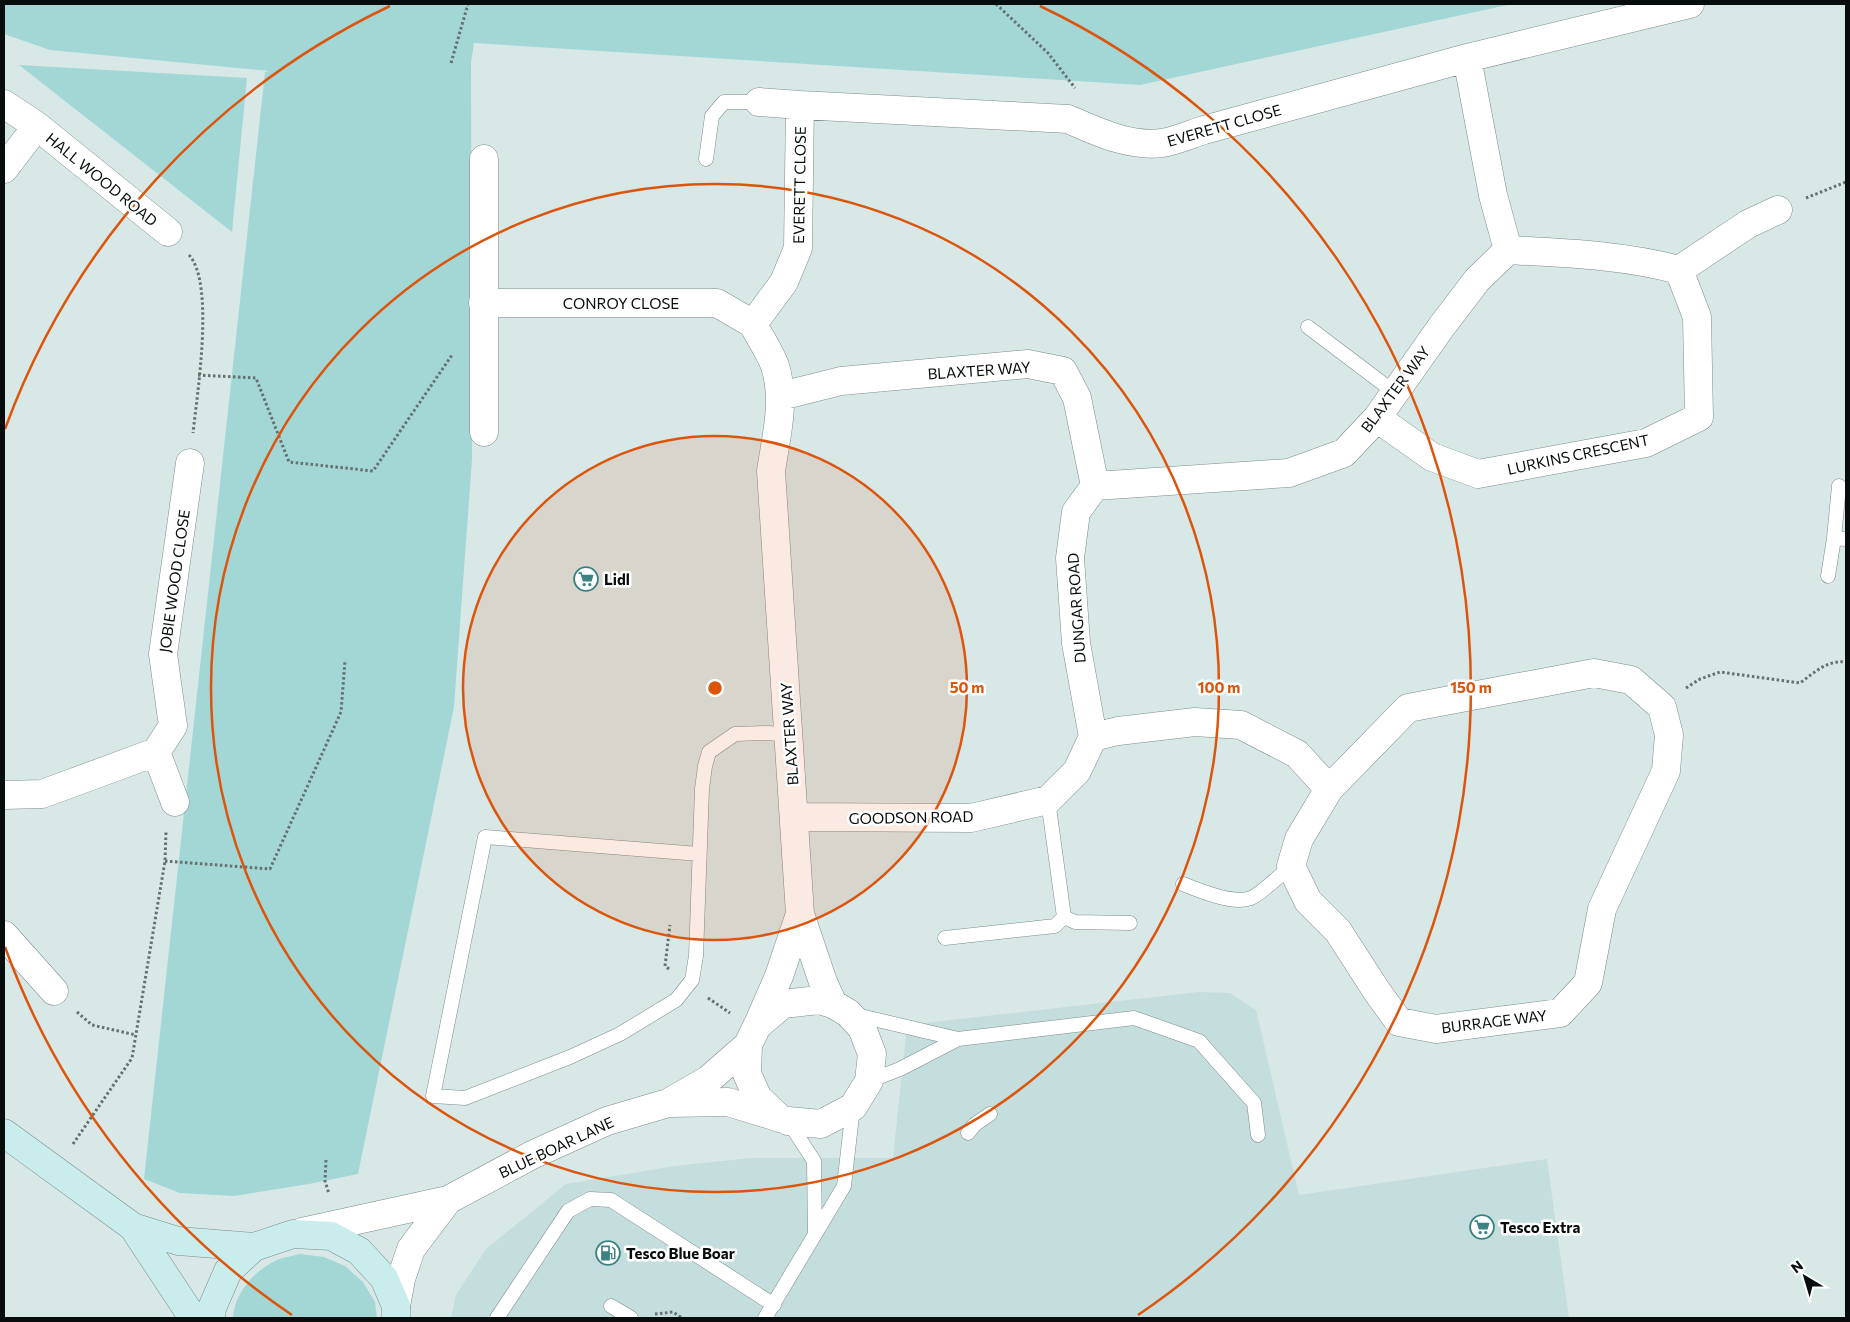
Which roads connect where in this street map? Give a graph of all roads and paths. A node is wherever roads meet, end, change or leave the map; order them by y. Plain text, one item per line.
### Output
1 (468, 4) edge
2 (996, 4) edge
3 (1690, 4) edge
4 (1467, 58) junction
5 (450, 63) dead end
6 (759, 102) joint
7 (4, 104) edge
8 (800, 105) junction
9 (37, 126) junction
10 (1088, 128) junction
11 (484, 159) dead end
12 (706, 159) dead end
13 (4, 168) edge
14 (1846, 182) edge
15 (1778, 210) joint
16 (168, 232) joint
17 (1508, 250) junction
18 (1679, 270) junction
19 (483, 303) junction
20 (753, 324) junction
21 (1308, 327) dead end
22 (457, 348) dead end
23 (198, 375) junction
24 (1394, 392) junction
25 (781, 396) junction
26 (1377, 418) junction
27 (484, 432) dead end
28 (190, 463) joint
29 (1095, 486) junction
30 (1839, 486) dead end
31 (1840, 539) edge
32 (1828, 576) dead end
33 (345, 661) dead end
34 (1846, 662) edge
35 (1662, 707) junction
36 (789, 734) junction
37 (1093, 737) junction
38 (156, 752) junction
39 (1329, 789) junction
40 (171, 793) joint
41 (4, 795) edge
42 (1048, 800) junction
43 (795, 818) junction
44 (699, 854) junction
45 (166, 861) junction
46 (1291, 866) junction
47 (1183, 884) dead end
48 (800, 914) junction
49 (1064, 916) junction
50 (1130, 923) dead end
51 (4, 934) edge
52 (945, 938) dead end
53 (54, 991) joint
54 (841, 1008) junction
55 (136, 1035) junction
56 (753, 1035) junction
57 (958, 1039) junction
58 (869, 1081) junction
59 (668, 1103) junction
60 (854, 1107) junction
61 (990, 1114) dead end
62 (784, 1120) junction
63 (4, 1133) edge
64 (968, 1133) dead end
65 (1258, 1135) dead end
66 (70, 1149) dead end
67 (326, 1160) dead end
68 (329, 1196) dead end
69 (448, 1200) junction
70 (133, 1227) junction
71 (293, 1234) junction
72 (814, 1235) junction
73 (254, 1247) junction
74 (774, 1305) junction
75 (611, 1306) dead end
76 (396, 1312) edge
77 (193, 1318) edge
78 (211, 1318) edge
79 (498, 1318) edge
80 (630, 1318) edge
81 (765, 1318) edge

1 - 5 path
2 - 10 path
3 - 4 street, EVERETT CLOSE
4 - 10 street, EVERETT CLOSE
4 - 17 street
6 - 8 street, EVERETT CLOSE
6 - 12 lane
7 - 9 street, HALL WOOD ROAD
8 - 10 street, EVERETT CLOSE
8 - 20 street, EVERETT CLOSE
9 - 13 street, HALL WOOD ROAD
9 - 16 street, HALL WOOD ROAD
11 - 19 street
14 - 15 path
15 - 18 street
16 - 23 path
17 - 18 street
17 - 24 street, BLAXTER WAY
18 - 26 street, LURKINS CRESCENT
19 - 20 street, CONROY CLOSE
19 - 27 street
20 - 25 street
21 - 24 lane
22 - 23 path
23 - 28 path
24 - 26 street, BLAXTER WAY
25 - 29 street, BLAXTER WAY
25 - 36 street, BLAXTER WAY
26 - 29 street, BLAXTER WAY
28 - 38 street, JOBIE WOOD CLOSE
29 - 37 street, DUNGAR ROAD
30 - 31 lane
31 - 32 lane
33 - 45 path
34 - 35 path
35 - 39 street
35 - 46 street, BURRAGE WAY
36 - 43 street, BLAXTER WAY
36 - 44 lane
37 - 39 street
37 - 42 street
38 - 40 street
38 - 41 street
39 - 46 street
40 - 45 path
42 - 43 street, GOODSON ROAD
42 - 49 lane
43 - 48 street, BLAXTER WAY
44 - 44 lane
45 - 55 path
46 - 47 lane
48 - 54 street, BLAXTER WAY
48 - 56 street, BLAXTER WAY
49 - 50 lane
49 - 52 lane
51 - 53 street
53 - 55 path
54 - 56 street, BLUE BOAR LANE
54 - 57 lane
54 - 58 street
55 - 66 path
56 - 59 street, BLUE BOAR LANE
56 - 62 street
57 - 58 lane
57 - 65 lane
58 - 60 street
59 - 62 street, BLUE BOAR LANE
59 - 69 street, BLUE BOAR LANE
60 - 62 street, BLUE BOAR LANE
60 - 72 lane
61 - 64 lane
62 - 72 lane
63 - 70 street, BLUE BOAR LANE
67 - 68 path
69 - 71 street, BLUE BOAR LANE
69 - 76 street, BLUE BOAR LANE
70 - 73 street, BLUE BOAR LANE
70 - 77 street, BLUE BOAR LANE
71 - 73 street, BLUE BOAR LANE
71 - 76 street, BLUE BOAR LANE
72 - 74 lane
73 - 78 street, BLUE BOAR LANE
74 - 79 lane
74 - 81 lane
75 - 80 lane

